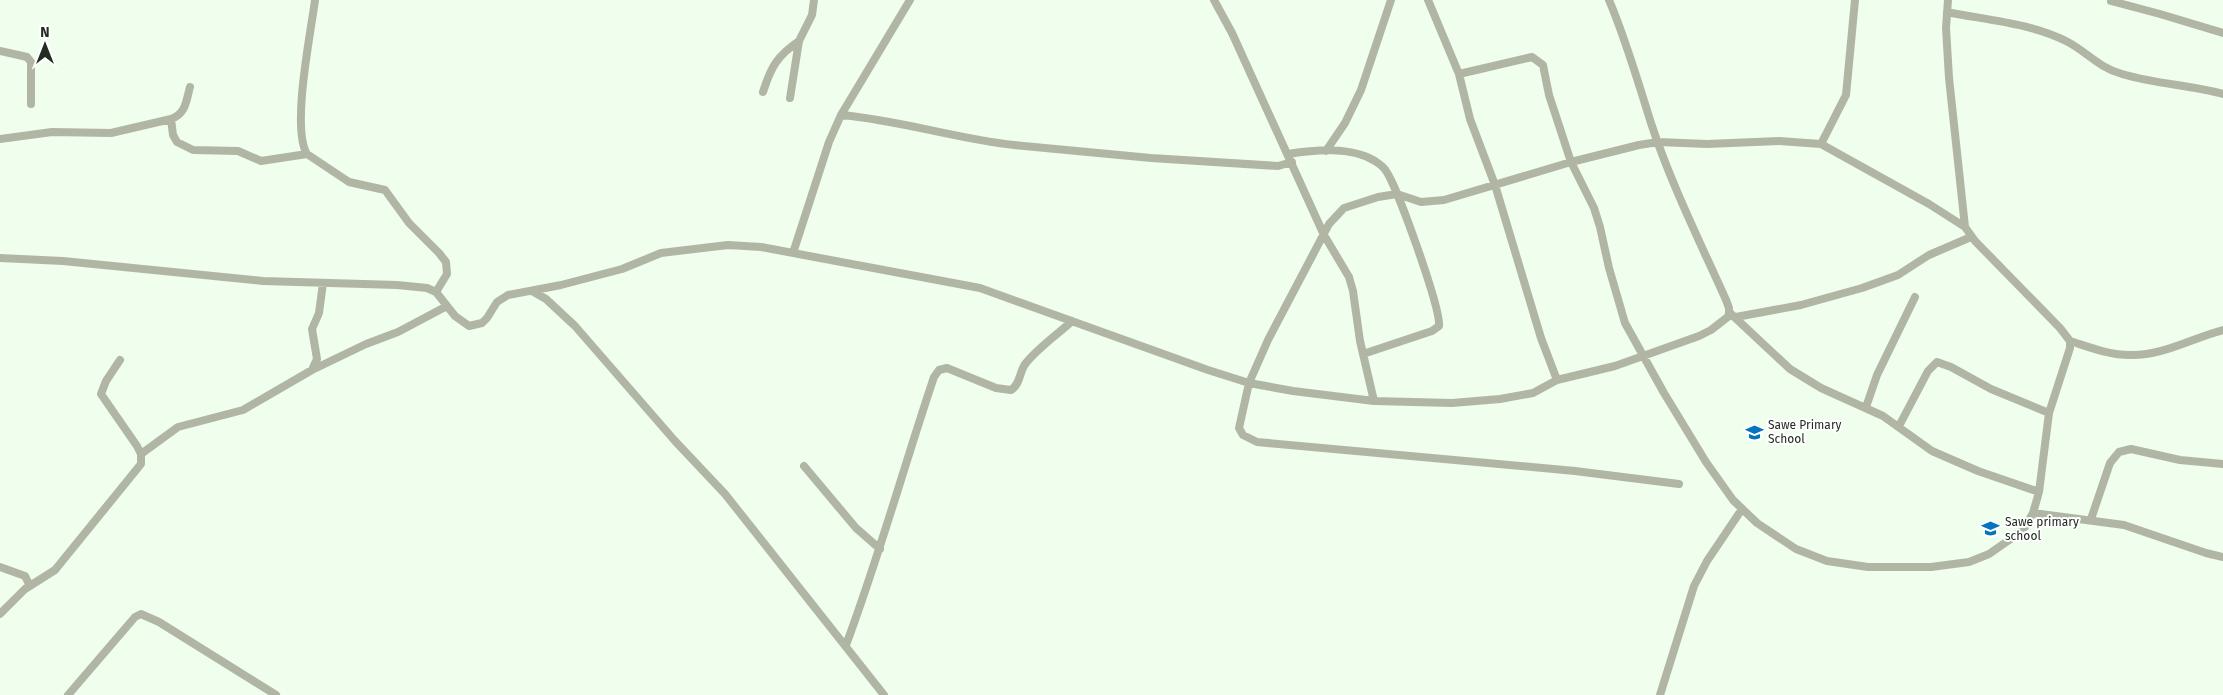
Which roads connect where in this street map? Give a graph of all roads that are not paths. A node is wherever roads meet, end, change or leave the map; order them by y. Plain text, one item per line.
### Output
1 (315, 0) edge
2 (814, 0) edge
3 (910, 0) edge
4 (1214, 0) edge
5 (1391, 0) edge
6 (1428, 0) edge
7 (1609, 0) edge
8 (1855, 0) edge
9 (1948, 0) edge
10 (2111, 1) edge
11 (1947, 12) junction
12 (2223, 33) edge
13 (799, 40) junction
14 (0, 51) edge
15 (1459, 74) junction
16 (190, 88) dead end
17 (763, 92) dead end
18 (2223, 94) edge
19 (790, 98) dead end
20 (31, 104) dead end
21 (841, 115) junction
22 (171, 119) junction
23 (0, 139) edge
24 (1658, 142) junction
25 (1821, 144) junction
26 (1326, 151) junction
27 (307, 154) junction
28 (1288, 154) junction
29 (1292, 162) junction
30 (1571, 162) junction
31 (1495, 185) junction
32 (1397, 194) junction
33 (1965, 227) junction
34 (1324, 235) junction
35 (1971, 237) junction
36 (793, 253) junction
37 (0, 258) edge
38 (324, 283) junction
39 (532, 291) junction
40 (436, 292) junction
41 (1915, 297) dead end
42 (447, 306) junction
43 (1733, 314) junction
44 (1072, 321) junction
45 (2223, 330) edge
46 (2070, 341) junction
47 (1363, 354) junction
48 (1643, 356) junction
49 (120, 360) dead end
50 (312, 370) junction
51 (1557, 380) junction
52 (1249, 382) junction
53 (1374, 401) junction
54 (1866, 407) junction
55 (2048, 414) junction
56 (1899, 426) junction
57 (141, 454) junction
58 (2223, 464) edge
59 (804, 466) dead end
60 (1679, 484) dead end
61 (2038, 492) junction
62 (1742, 509) junction
63 (2033, 513) junction
64 (2092, 520) junction
65 (880, 549) junction
66 (2223, 557) edge
67 (0, 567) edge
68 (30, 586) junction
69 (0, 614) edge
70 (846, 646) junction
71 (68, 695) edge
72 (276, 695) edge
73 (884, 695) edge
74 (1660, 695) edge

1 - 27 street
2 - 13 street
3 - 21 street
4 - 28 street
5 - 26 street
6 - 15 street
7 - 24 street
8 - 25 street
9 - 11 street
10 - 12 street
11 - 18 street
11 - 33 street
13 - 17 street
13 - 19 street
14 - 20 street
15 - 30 street
15 - 31 street
16 - 22 street
21 - 29 street
21 - 36 street
22 - 23 street
22 - 27 street
24 - 25 street
24 - 30 street
24 - 43 street
25 - 33 street
26 - 28 street
26 - 32 street
27 - 40 street
28 - 29 street
29 - 34 street
30 - 31 street
30 - 48 street
31 - 32 street
31 - 51 street
32 - 34 street
32 - 47 street
33 - 35 street
34 - 47 street
34 - 52 street
35 - 43 street
35 - 46 street
36 - 39 street
36 - 44 street
37 - 38 street
38 - 40 street
38 - 50 street
39 - 42 street
39 - 70 street
40 - 42 street
41 - 54 street
42 - 50 street
43 - 48 street
43 - 54 street
44 - 52 street
44 - 65 street
45 - 46 street
46 - 55 street
47 - 53 street
48 - 51 street
48 - 62 street
49 - 57 street
50 - 57 street
51 - 53 street
52 - 53 street
52 - 60 street
54 - 56 street
55 - 56 street
55 - 61 street
56 - 61 street
57 - 68 street
58 - 64 street
59 - 65 street
61 - 63 street
62 - 63 street
62 - 74 street
63 - 64 street
64 - 66 street
65 - 70 street
67 - 68 street
68 - 69 street
70 - 73 street
71 - 72 street

